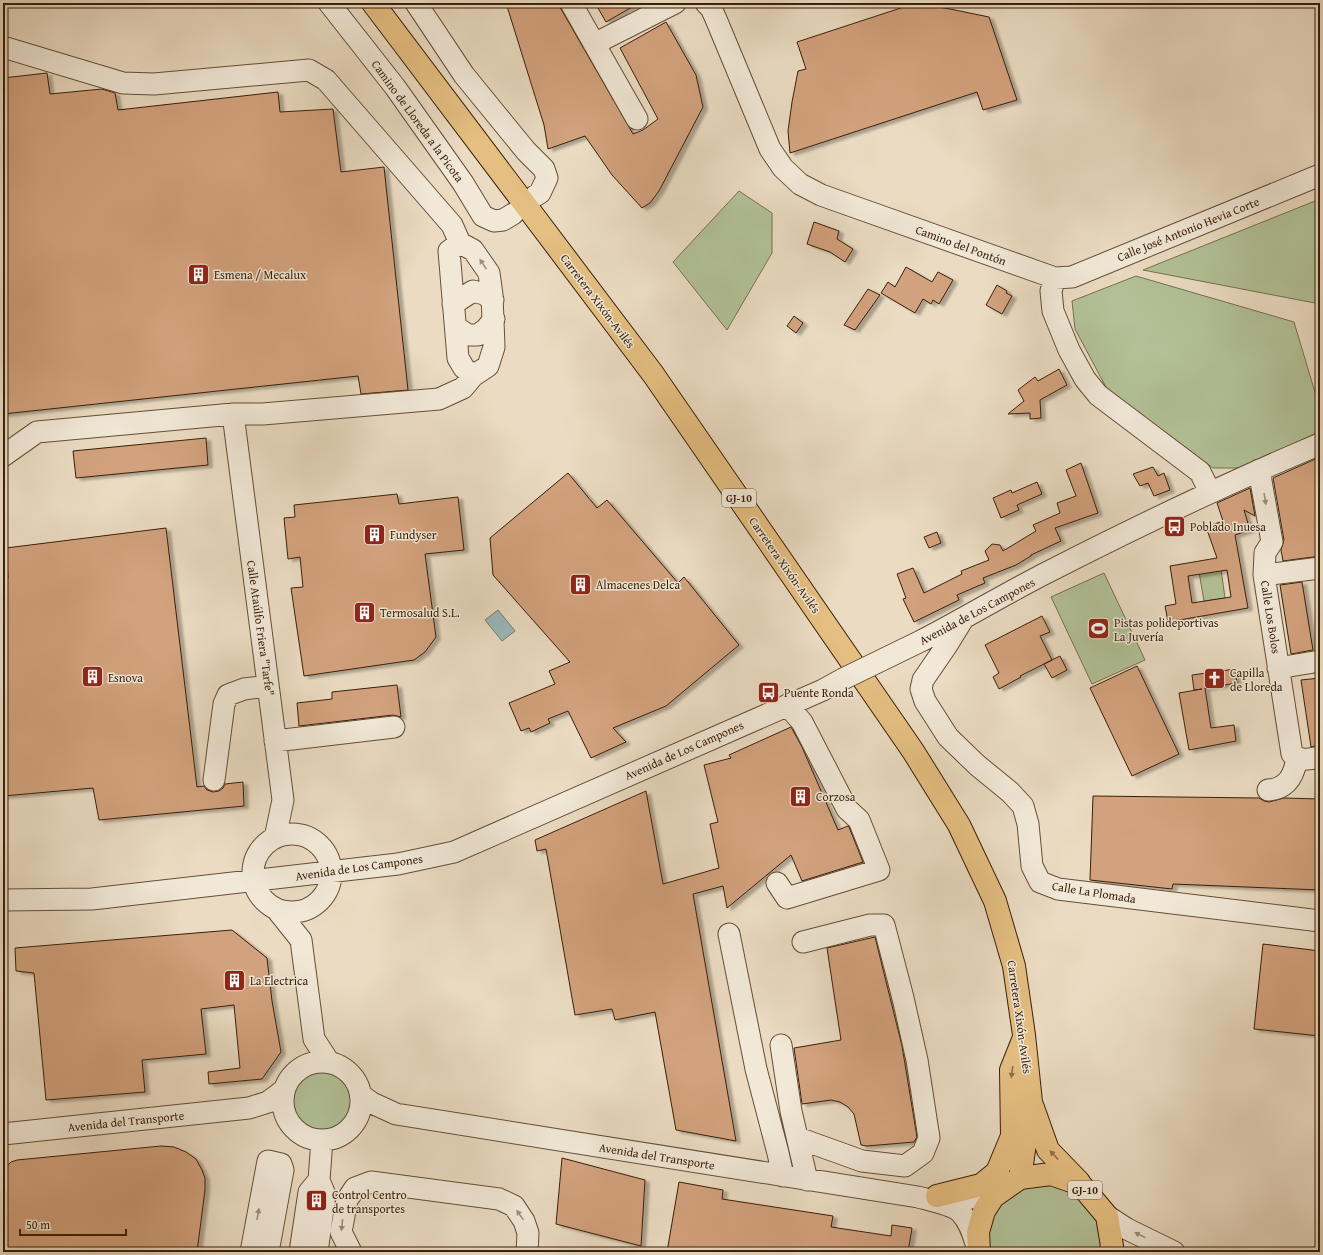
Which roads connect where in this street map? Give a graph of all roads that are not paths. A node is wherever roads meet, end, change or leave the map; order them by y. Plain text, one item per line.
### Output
1 (328, 3) edge
2 (373, 3) edge
3 (416, 3) edge
4 (571, 3) edge
5 (675, 3) edge
6 (706, 3) edge
7 (594, 44) junction
8 (3, 47) edge
9 (637, 118) dead end
10 (1320, 175) edge
11 (535, 196) dead end
12 (513, 214) dead end
13 (460, 243) junction
14 (1055, 278) junction
15 (454, 304) junction
16 (493, 309) junction
17 (456, 327) junction
18 (473, 376) junction
19 (233, 414) junction
20 (1320, 444) edge
21 (3, 456) edge
22 (1259, 470) junction
23 (1210, 492) junction
24 (1320, 568) edge
25 (1264, 575) junction
26 (963, 620) junction
27 (1320, 661) edge
28 (1278, 668) junction
29 (268, 686) junction
30 (787, 705) junction
31 (394, 727) dead end
32 (275, 741) junction
33 (1307, 758) edge
34 (214, 780) dead end
35 (1268, 790) dead end
36 (283, 800) junction
37 (302, 836) junction
38 (275, 838) junction
39 (331, 872) junction
40 (253, 880) junction
41 (777, 883) dead end
42 (3, 900) edge
43 (316, 904) junction
44 (277, 910) junction
45 (1320, 921) edge
46 (729, 934) dead end
47 (301, 940) junction
48 (803, 942) dead end
49 (1024, 1035) junction
50 (314, 1039) junction
51 (781, 1045) dead end
52 (329, 1062) junction
53 (303, 1066) junction
54 (284, 1090) junction
55 (361, 1095) junction
56 (1031, 1102) junction
57 (249, 1108) junction
58 (396, 1114) junction
59 (286, 1117) junction
60 (349, 1129) junction
61 (3, 1134) edge
62 (798, 1138) junction
63 (322, 1140) junction
64 (783, 1176) junction
65 (1020, 1178) junction
66 (318, 1180) junction
67 (807, 1180) junction
68 (1080, 1184) junction
69 (927, 1197) junction
70 (993, 1197) junction
71 (1107, 1216) junction
72 (978, 1251) edge
73 (251, 1252) edge
74 (268, 1252) edge
75 (300, 1252) edge
76 (317, 1252) edge
77 (351, 1252) edge
78 (527, 1252) edge
79 (1110, 1252) edge
80 (1174, 1252) edge

1 - 12 street, Camino de Lloreda a la Picota
2 - 49 highway, Carretera Xixón-Avilés / GJ-10
3 - 11 street
4 - 7 street
5 - 7 street
6 - 14 street, Camino del Pontón
7 - 9 street
8 - 13 street
10 - 14 street, Calle José Antonio Hevia Corte
13 - 15 street
16 -> 13 street
14 - 23 street
15 - 16 street
15 - 17 street
16 - 17 street
16 - 18 street
17 - 18 street
18 - 19 street
19 - 21 street
19 - 29 street, Calle Ataúlfo Friera "Tarfe"
20 - 22 street, Avenida de Los Campones
22 - 23 street, Avenida de Los Campones
22 -> 25 street, Calle Los Bolos
23 - 26 street, Avenida de Los Campones
24 - 25 street
25 - 28 street, Calle Los Bolos
26 - 30 street, Avenida de Los Campones, bridge
26 - 45 street, Calle La Plomada
27 - 28 street
28 - 33 street, Calle Los Bolos
29 - 32 street, Calle Ataúlfo Friera "Tarfe"
29 - 34 street
30 - 39 street, Avenida de Los Campones
30 - 41 street
31 - 32 street
32 - 36 street, Calle Ataúlfo Friera "Tarfe"
33 - 35 street
36 - 37 street, Calle Ataúlfo Friera "Tarfe"
36 - 38 street, Calle Ataúlfo Friera "Tarfe"
37 - 38 street
37 - 39 street
38 - 40 street
39 - 40 street, Avenida de Los Campones
39 - 43 street
40 - 42 street, Avenida de Los Campones
40 - 44 street
43 - 44 street
43 - 47 street
44 - 47 street
46 - 64 street
47 - 50 street
48 - 62 street
49 - 56 highway, Carretera Xixón-Avilés / GJ-10
49 -> 69 highway
50 - 52 street
50 - 53 street
51 - 62 street
52 - 53 street
52 - 55 street
53 - 54 street
54 - 57 street
54 - 59 street
55 - 58 street
55 - 60 street
56 - 65 highway, Carretera Xixón-Avilés / GJ-10
68 -> 56 highway, Carretera Xixón-Avilés / GJ-10
57 - 59 street
57 - 61 street, Avenida del Transporte
58 - 60 street
58 - 64 street, Avenida del Transporte
59 - 63 street
60 - 63 street
62 - 67 street
63 - 66 street
64 - 67 street, Avenida del Transporte
65 - 68 highway, GJ-10
65 - 70 highway, GJ-10
66 - 75 street
66 - 76 street
67 - 69 street, Avenida del Transporte
68 - 71 highway, GJ-10
69 - 70 street
69 - 72 street
70 - 72 highway, GJ-10
71 - 79 highway, GJ-10
80 -> 71 street
73 -> 74 street
78 -> 77 street

